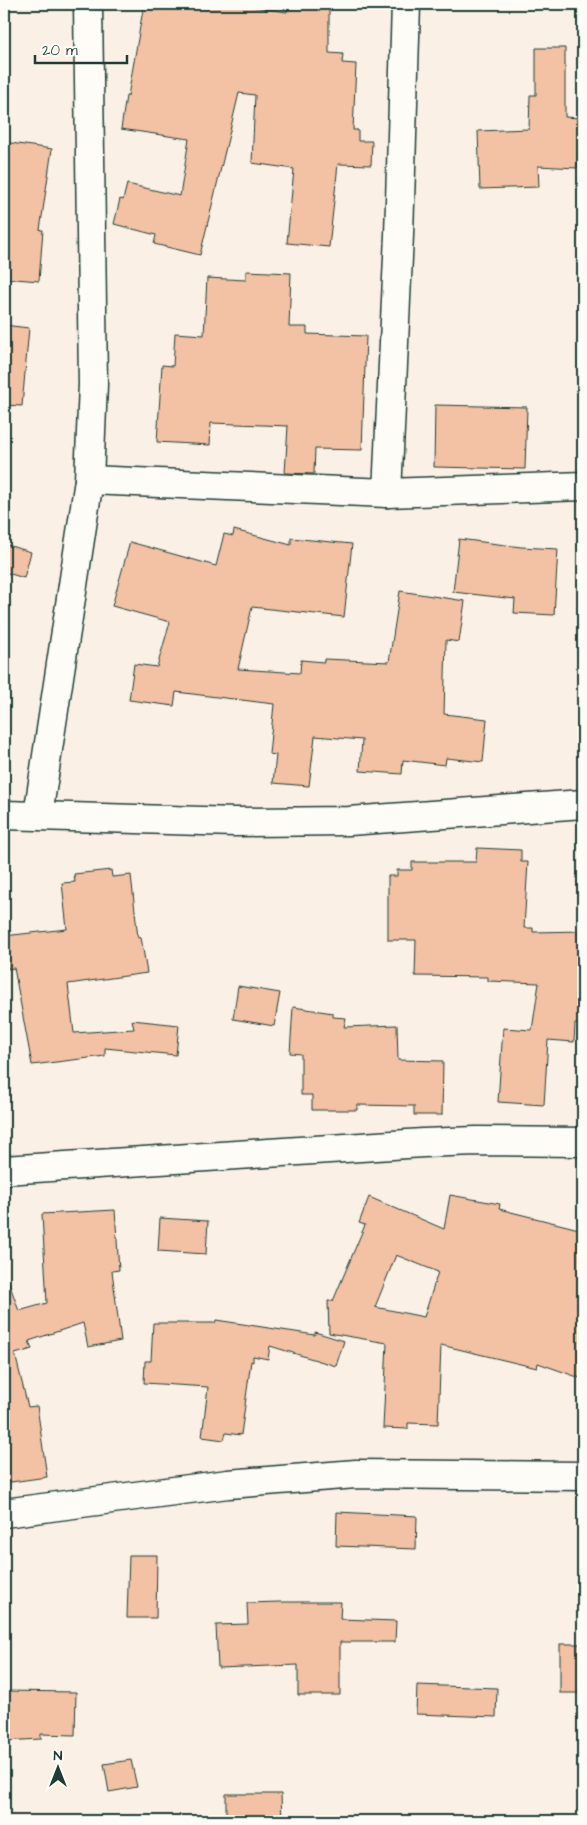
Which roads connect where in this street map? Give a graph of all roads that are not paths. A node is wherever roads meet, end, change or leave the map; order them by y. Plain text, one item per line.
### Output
1 (88, 4) edge
2 (406, 4) edge
3 (89, 480) junction
4 (583, 486) edge
5 (387, 493) junction
6 (583, 804) edge
7 (4, 815) edge
8 (38, 815) junction
9 (583, 1142) edge
10 (4, 1170) edge
11 (583, 1476) edge
12 (4, 1514) edge

1 - 3 street
2 - 5 street
3 - 5 street
3 - 8 street
4 - 5 street
6 - 8 street
7 - 8 street
9 - 10 street
11 - 12 street

